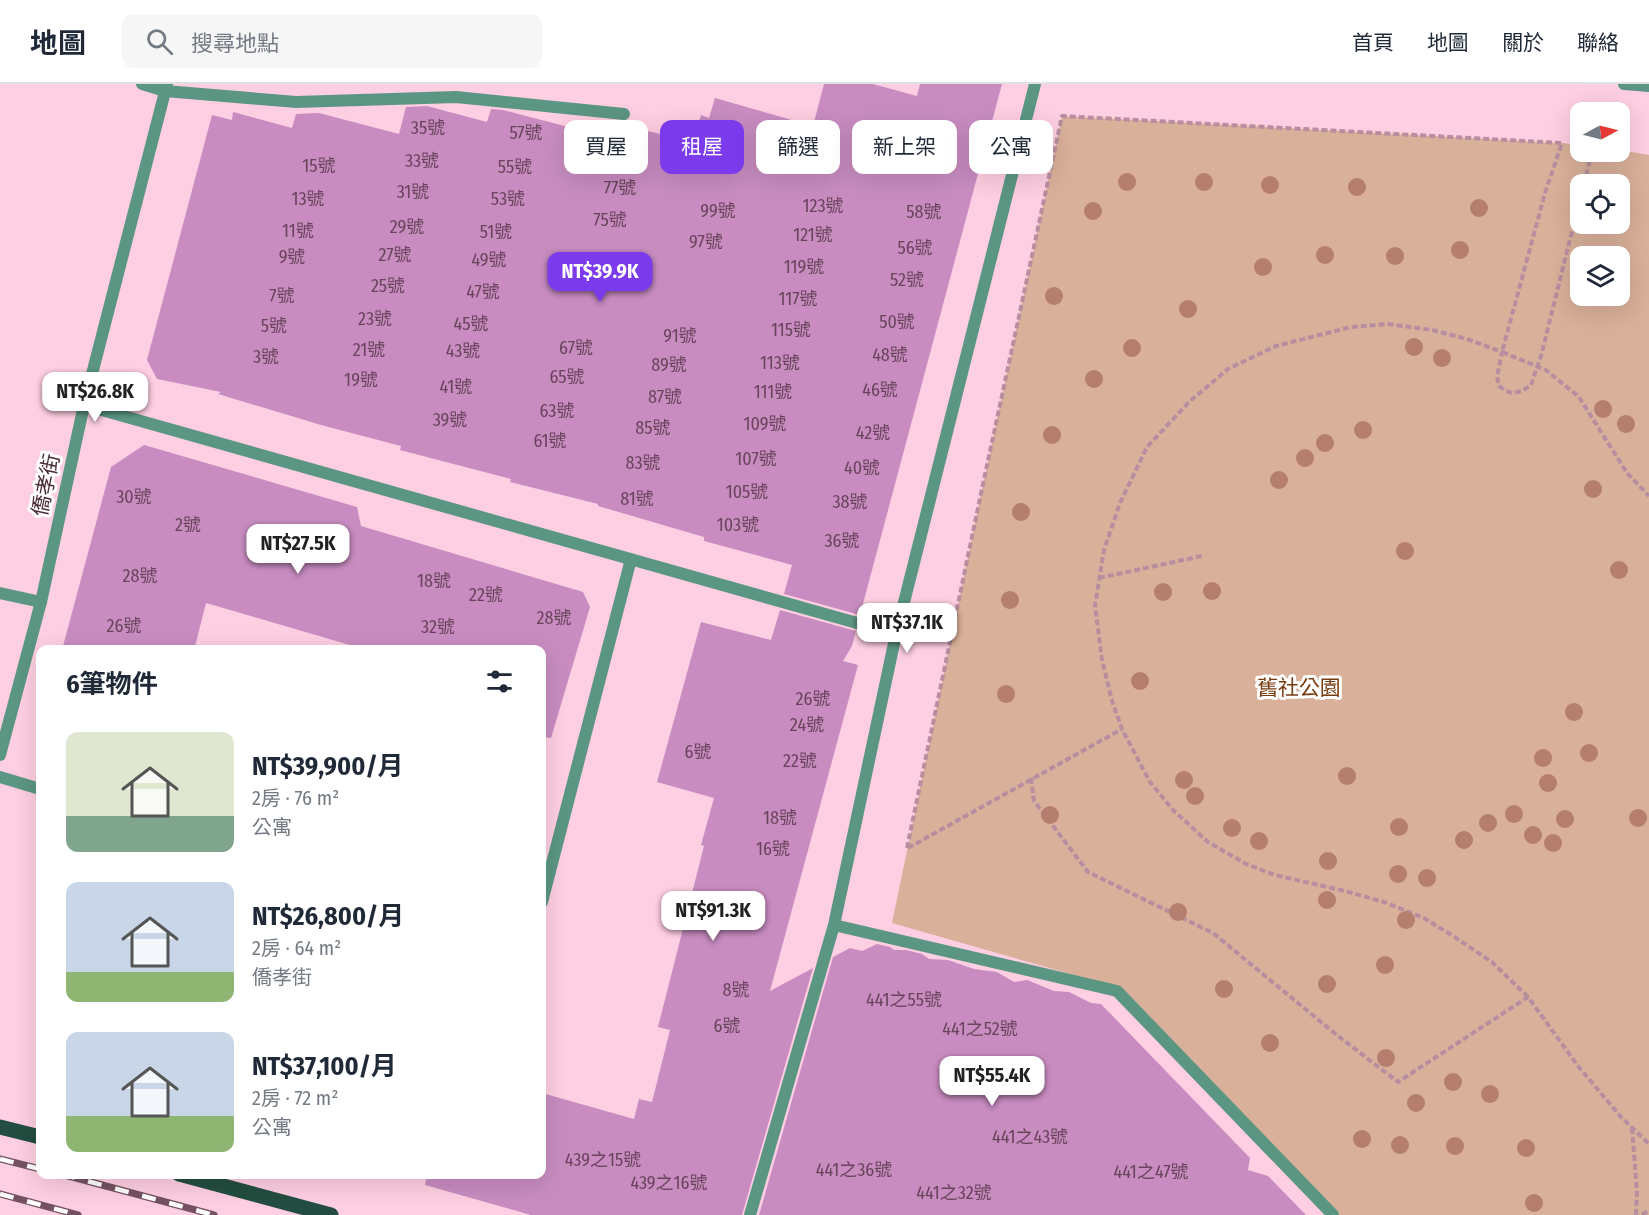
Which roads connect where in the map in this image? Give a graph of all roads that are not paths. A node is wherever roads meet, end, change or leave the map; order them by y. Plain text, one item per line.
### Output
1 (142, 84) edge
2 (1035, 84) edge
3 (1624, 84) edge
4 (1649, 86) edge
5 (166, 88) edge
6 (624, 114) dead end
7 (84, 405) junction
8 (631, 559) junction
9 (0, 593) edge
10 (41, 602) junction
11 (896, 634) junction
12 (0, 755) edge
13 (0, 777) edge
14 (36, 788) edge
15 (546, 887) edge
16 (834, 925) junction
17 (0, 1127) edge
18 (36, 1136) edge
19 (198, 1179) edge
20 (331, 1215) edge
21 (750, 1215) edge
22 (1333, 1215) edge

1 - 5 street
2 - 11 street
3 - 4 street
5 - 6 street
5 - 7 street, 僑孝街
7 - 8 street
7 - 10 street, 僑孝街
8 - 11 street
8 - 15 street
9 - 10 street
10 - 12 street, 僑孝街
11 - 16 street
13 - 14 street
16 - 21 street
16 - 22 street
17 - 18 main road
19 - 20 main road

